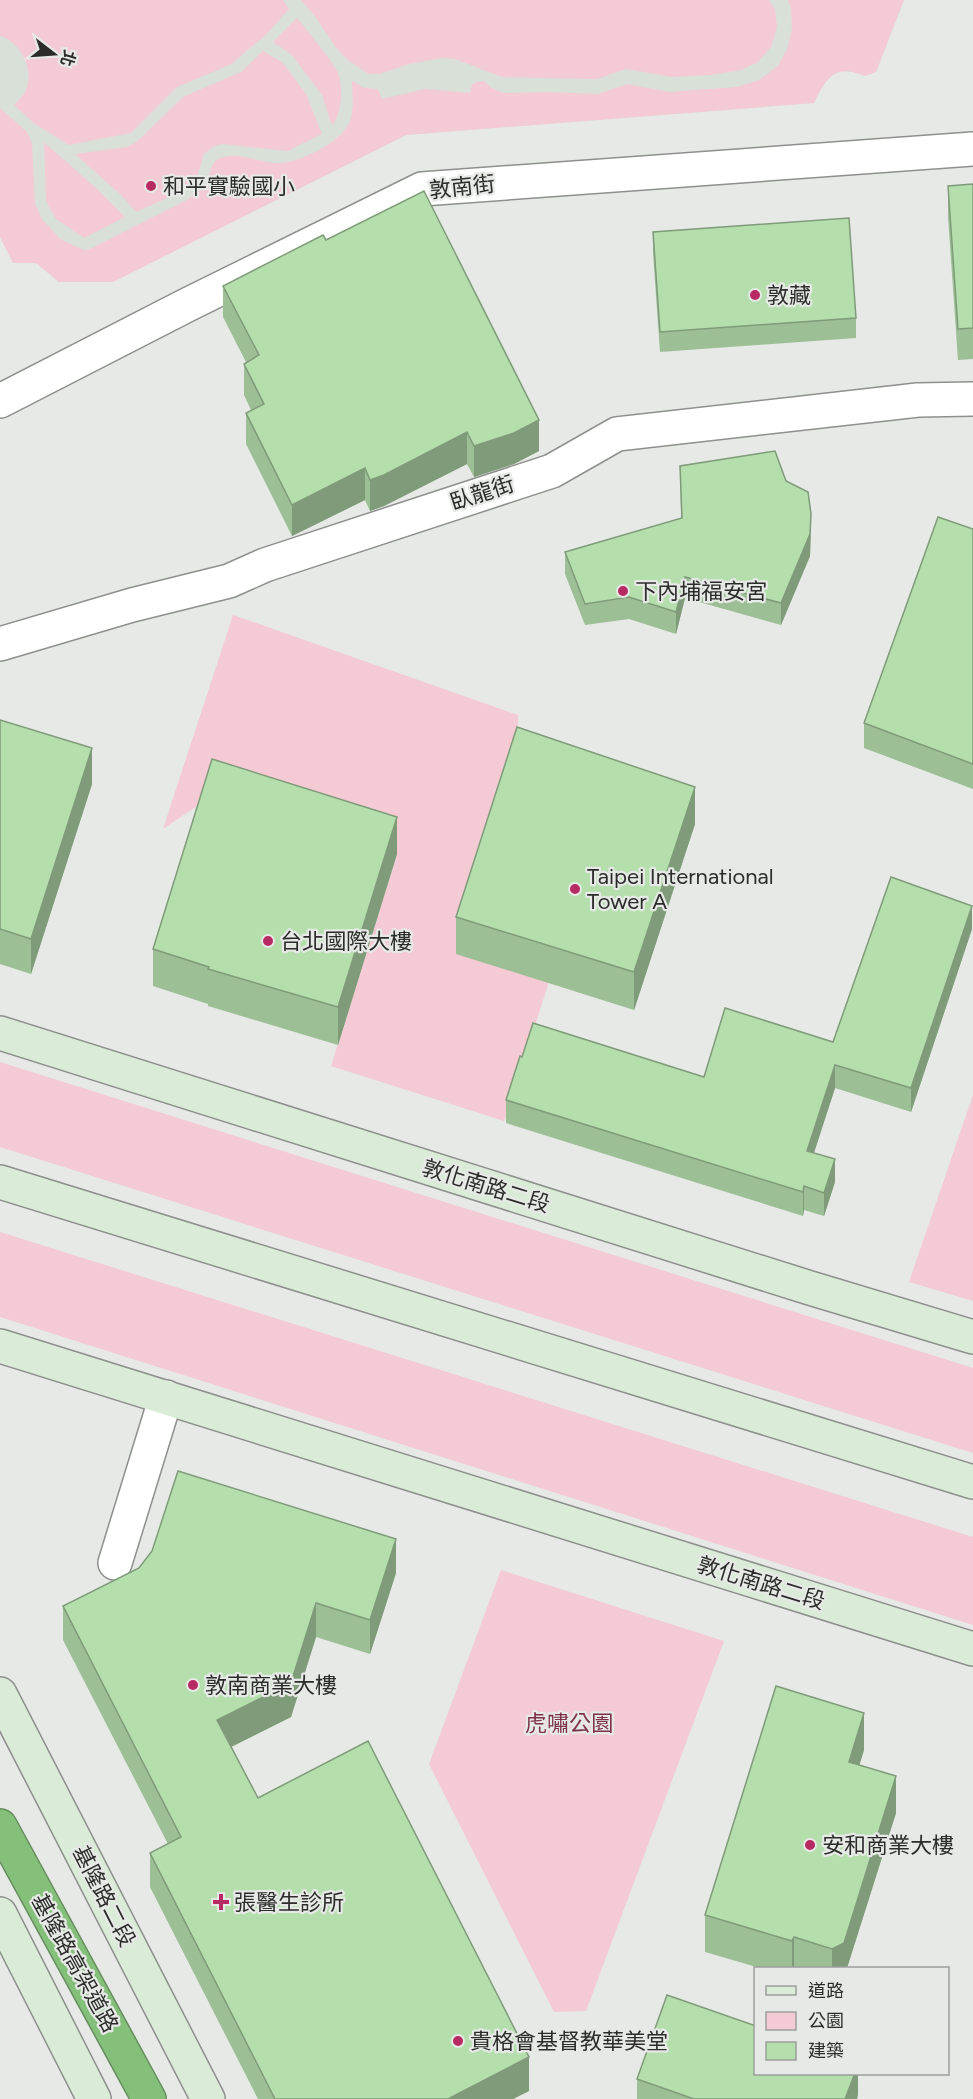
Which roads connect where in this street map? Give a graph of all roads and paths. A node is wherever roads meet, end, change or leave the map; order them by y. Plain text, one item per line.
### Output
1 (973, 150) edge
2 (973, 399) edge
3 (0, 401) edge
4 (0, 644) edge
5 (0, 1033) edge
6 (0, 1182) edge
7 (973, 1337) edge
8 (0, 1346) edge
9 (166, 1397) junction
10 (973, 1482) edge
11 (115, 1563) dead end
12 (973, 1649) edge
13 (0, 1694) edge
14 (0, 1826) edge
15 (0, 1914) edge
16 (94, 2099) edge
17 (149, 2099) edge
18 (208, 2099) edge

1 - 3 street, 敦南街
2 - 4 street, 臥龍街
5 - 7 main road, 敦化南路二段
6 - 10 main road
8 - 9 main road, 敦化南路二段
9 - 11 street
9 - 12 main road, 敦化南路二段
13 - 18 main road, 基隆路二段
14 - 17 highway, 基隆路高架道路
15 - 16 main road

